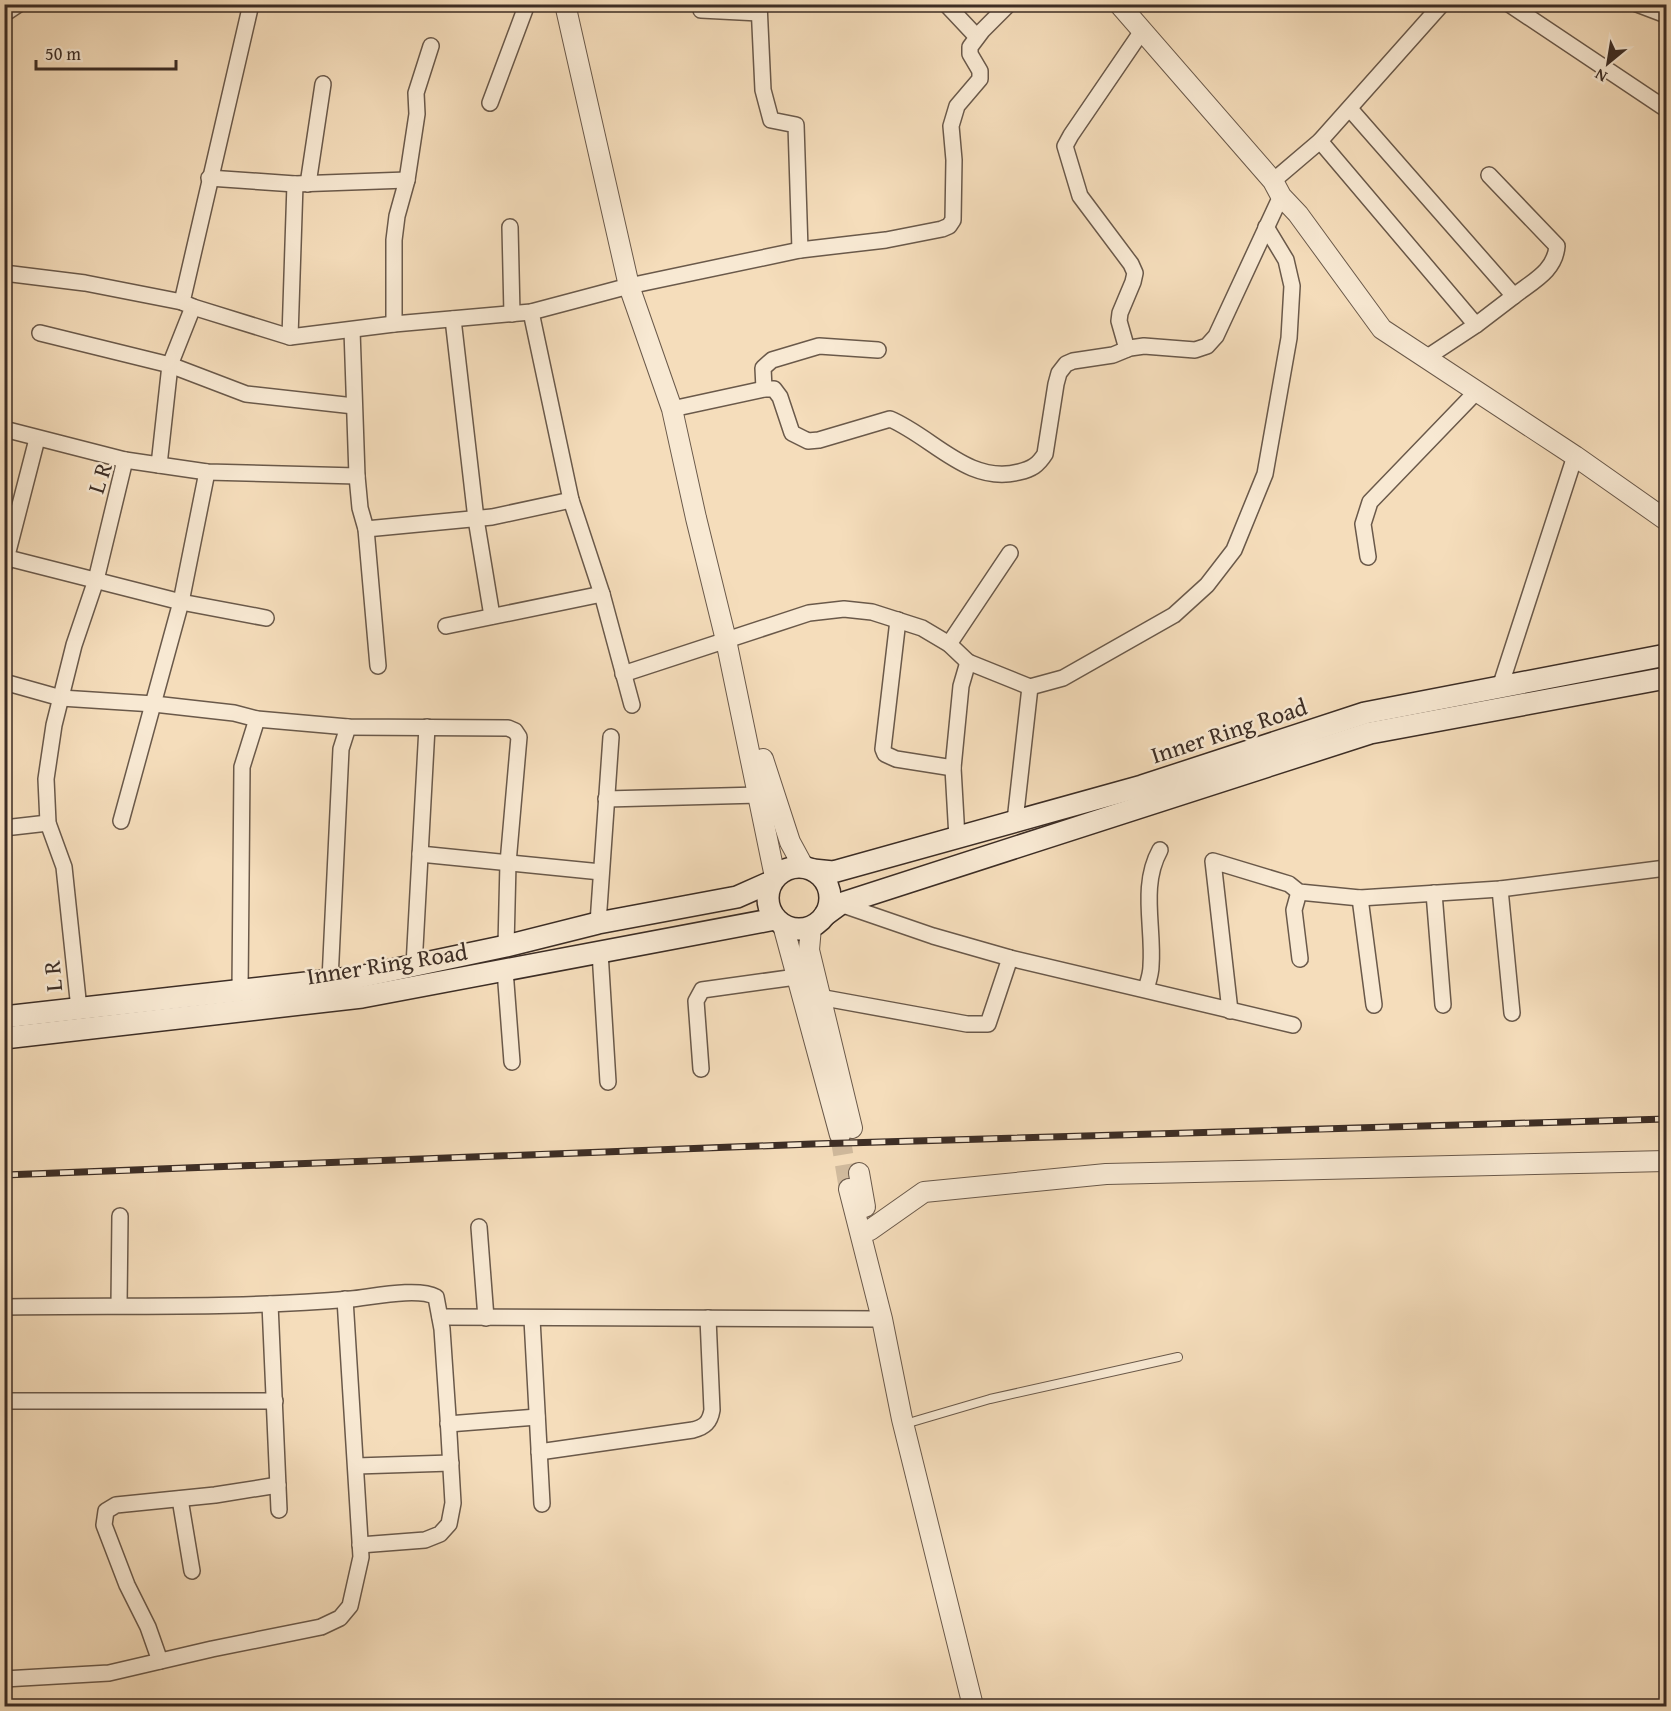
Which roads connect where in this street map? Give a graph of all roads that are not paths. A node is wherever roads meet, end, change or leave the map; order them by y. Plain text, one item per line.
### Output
1 (18, 4) edge
2 (251, 4) edge
3 (527, 4) edge
4 (565, 4) edge
5 (700, 4) edge
6 (946, 4) edge
7 (1009, 4) edge
8 (1119, 4) edge
9 (1442, 4) edge
10 (1509, 4) edge
11 (1637, 4) edge
12 (759, 9) edge
13 (4, 14) edge
14 (1666, 15) edge
15 (1142, 31) junction
16 (977, 38) junction
17 (432, 46) dead end
18 (323, 84) dead end
19 (490, 102) dead end
20 (1350, 109) junction
21 (1666, 109) edge
22 (1320, 141) junction
23 (1490, 175) dead end
24 (209, 178) junction
25 (407, 180) junction
26 (302, 184) junction
27 (1277, 188) junction
28 (510, 227) dead end
29 (1266, 227) junction
30 (800, 250) junction
31 (4, 273) edge
32 (629, 286) junction
33 (1514, 296) junction
34 (188, 305) junction
35 (531, 312) junction
36 (513, 314) junction
37 (453, 319) junction
38 (394, 324) junction
39 (1476, 326) junction
40 (352, 330) junction
41 (40, 333) dead end
42 (290, 337) junction
43 (1128, 349) junction
44 (878, 350) dead end
45 (1426, 358) junction
46 (170, 365) junction
47 (764, 389) junction
48 (1476, 392) junction
49 (354, 406) junction
50 (672, 409) junction
51 (4, 429) edge
52 (37, 439) junction
53 (1575, 456) junction
54 (125, 460) junction
55 (159, 465) junction
56 (207, 472) junction
57 (357, 476) junction
58 (571, 500) junction
59 (1666, 518) edge
60 (476, 519) junction
61 (366, 529) junction
62 (1010, 553) dead end
63 (1368, 557) dead end
64 (5, 561) edge
65 (96, 580) junction
66 (602, 594) junction
67 (181, 602) junction
68 (492, 616) junction
69 (266, 618) dead end
70 (898, 620) junction
71 (446, 626) dead end
72 (949, 644) junction
73 (728, 648) junction
74 (1666, 655) edge
75 (968, 662) junction
76 (378, 666) dead end
77 (623, 674) junction
78 (1666, 678) edge
79 (4, 682) edge
80 (1030, 687) junction
81 (1500, 687) junction
82 (61, 698) junction
83 (154, 704) junction
84 (632, 705) dead end
85 (257, 719) junction
86 (348, 727) junction
87 (427, 727) junction
88 (611, 737) dead end
89 (953, 768) junction
90 (759, 795) junction
91 (606, 799) junction
92 (121, 821) dead end
93 (1015, 821) junction
94 (48, 823) junction
95 (4, 828) edge
96 (957, 838) junction
97 (1161, 850) dead end
98 (420, 854) junction
99 (508, 862) junction
100 (808, 868) junction
101 (1666, 868) edge
102 (601, 872) junction
103 (773, 880) junction
104 (1500, 889) junction
105 (1299, 892) junction
106 (1434, 893) junction
107 (1360, 898) junction
108 (825, 915) junction
109 (598, 922) junction
110 (779, 922) junction
111 (506, 946) junction
112 (600, 952) junction
113 (1010, 958) junction
114 (1300, 959) dead end
115 (414, 966) junction
116 (505, 970) junction
117 (796, 977) junction
118 (330, 980) junction
119 (1146, 989) junction
120 (240, 990) junction
121 (819, 997) junction
122 (1374, 1005) dead end
123 (1443, 1005) dead end
124 (79, 1009) junction
125 (1230, 1011) junction
126 (1512, 1013) dead end
127 (4, 1017) edge
128 (1293, 1025) dead end
129 (4, 1038) edge
130 (512, 1062) dead end
131 (701, 1069) dead end
132 (608, 1082) dead end
133 (1666, 1161) edge
134 (120, 1216) dead end
135 (479, 1227) dead end
136 (870, 1230) junction
137 (345, 1299) junction
138 (270, 1304) junction
139 (119, 1305) junction
140 (4, 1306) edge
141 (440, 1317) junction
142 (486, 1318) junction
143 (708, 1318) junction
144 (532, 1319) junction
145 (882, 1319) junction
146 (1178, 1357) dead end
147 (4, 1401) edge
148 (274, 1401) junction
149 (537, 1417) junction
150 (903, 1422) junction
151 (448, 1424) junction
152 (539, 1452) junction
153 (451, 1462) junction
154 (356, 1466) junction
155 (278, 1485) junction
156 (180, 1499) junction
157 (542, 1504) dead end
158 (279, 1510) dead end
159 (360, 1545) junction
160 (192, 1571) dead end
161 (160, 1661) junction
162 (4, 1679) edge
163 (973, 1707) edge

1 - 13 street
2 - 24 street
3 - 19 street
4 - 32 street
5 - 12 street
6 - 16 street
7 - 16 street
8 - 15 street
9 - 20 street
10 - 21 street
11 - 14 street
12 - 30 street
15 - 27 street
15 - 43 street
16 - 30 street
17 - 25 street
18 - 26 street
20 - 22 street
20 - 33 street
22 - 27 street
22 - 39 street
23 - 33 street
24 - 26 street
24 - 34 street
25 - 26 street
25 - 38 street
26 - 42 street
27 - 29 street
27 - 45 street
28 - 36 street
29 - 43 street
29 - 80 street
30 - 32 street
31 - 34 street
32 - 35 street
32 - 50 street
33 - 39 street
34 - 42 street
34 - 46 street
35 - 36 street
35 - 58 street
36 - 37 street
37 - 38 street
37 - 60 street
38 - 40 street
39 - 45 street
40 - 42 street
40 - 49 street
41 - 46 street
43 - 47 street
44 - 47 street
45 - 48 street
46 - 49 street
46 - 55 street
47 - 50 street
48 - 53 street
48 - 63 street
49 - 57 street
50 - 73 street
51 - 52 street
52 - 54 street
52 - 64 street
53 - 59 street
53 - 81 street
54 - 55 street, L R
54 - 65 street, L R
55 - 56 street, L R
56 - 57 street, L R
56 - 67 street
57 - 61 street
58 - 60 street
58 - 66 street
60 - 61 street
60 - 68 street
61 - 76 street
62 - 72 street
64 - 65 street
65 - 67 street
65 - 82 street, L R
66 - 68 street
66 - 77 street
67 - 69 street
67 - 83 street
68 - 71 street
70 - 72 street
70 - 73 street
70 - 89 street
72 - 75 street
73 - 77 street
73 - 90 street
73 - 100 street
74 - 81 main road, Inner Ring Road
75 - 80 street
75 - 89 street
77 - 84 street
78 - 108 main road, Inner Ring Road
79 - 82 street
80 - 93 street
81 - 93 main road, Inner Ring Road
82 - 83 street
82 - 94 street, L R
83 - 85 street
83 - 92 street
85 - 86 street
85 - 120 street
86 - 87 street
86 - 118 street
87 - 98 street
87 - 99 street
88 - 91 street
89 - 96 street
90 - 91 street
90 - 103 street
91 - 102 street
93 - 96 main road, Inner Ring Road
94 - 95 street
94 - 124 street, L R
96 - 100 main road, Inner Ring Road
97 - 119 street
98 - 99 street
98 - 115 street
99 - 102 street
99 - 111 street
100 - 103 main road
100 - 108 main road
101 - 104 street
102 - 109 street
103 - 109 main road, Inner Ring Road
103 - 110 main road
104 - 106 street
104 - 126 street
105 - 107 street
105 - 114 street
105 - 125 street
106 - 107 street
106 - 123 street
107 - 122 street
108 - 110 main road
108 - 113 street
108 - 121 street
109 - 111 main road, Inner Ring Road
110 - 112 main road, Inner Ring Road
110 - 117 street
111 - 115 main road, Inner Ring Road
112 - 116 main road, Inner Ring Road
112 - 132 street
113 - 119 street
113 - 121 street
115 - 118 main road, Inner Ring Road
116 - 129 main road, Inner Ring Road
116 - 130 street
117 - 121 street
117 - 131 street
118 - 120 main road, Inner Ring Road
119 - 125 street
120 - 124 main road, Inner Ring Road
124 - 127 main road, Inner Ring Road
125 - 128 street
133 - 136 street
134 - 139 street
135 - 142 street
136 - 145 street
136 - 150 street
137 - 138 street
137 - 141 street
137 - 154 street
138 - 139 street
138 - 148 street
139 - 140 street
141 - 142 street
141 - 151 street
142 - 144 street
143 - 144 street
143 - 145 street
143 - 152 street
144 - 149 street
145 - 150 street
146 - 150 lane
147 - 148 street
148 - 155 street
149 - 151 street
149 - 152 street
150 - 163 street
151 - 153 street
152 - 157 street
153 - 154 street
153 - 159 street
154 - 159 street
155 - 156 street
155 - 158 street
156 - 160 street
156 - 161 street
159 - 161 street
161 - 162 street

